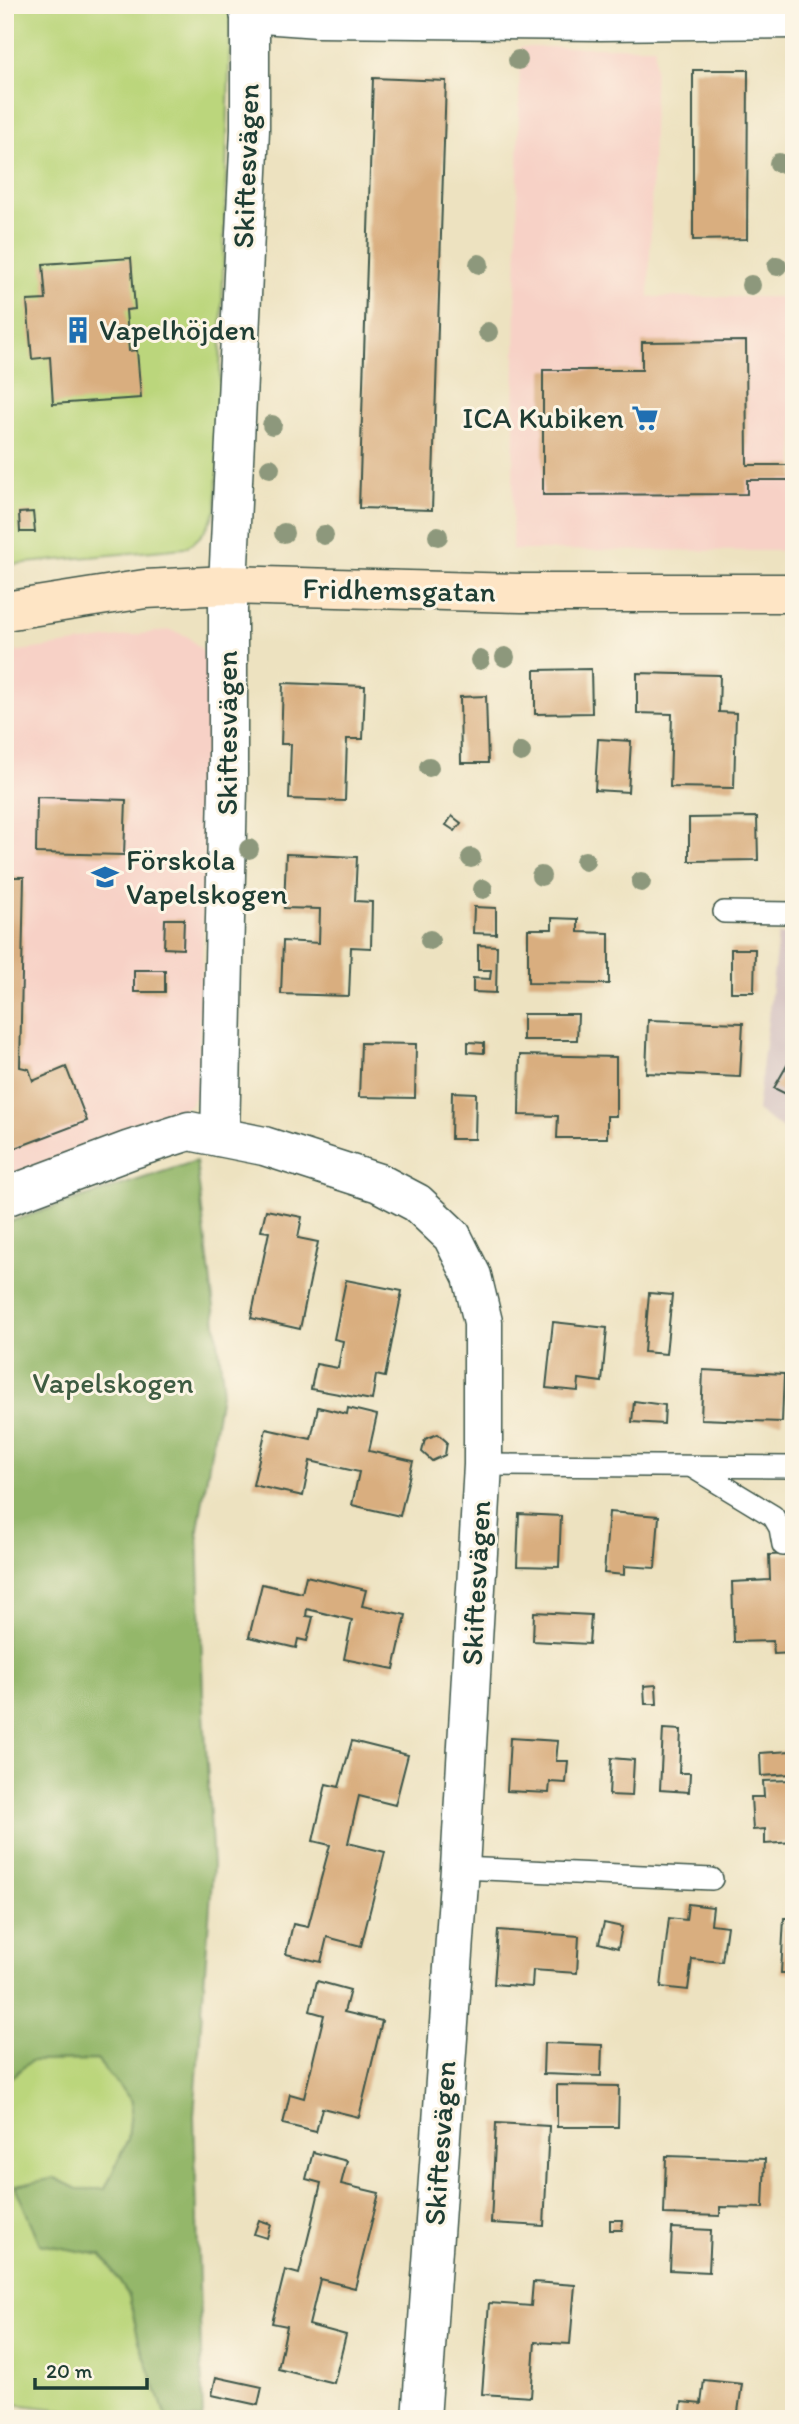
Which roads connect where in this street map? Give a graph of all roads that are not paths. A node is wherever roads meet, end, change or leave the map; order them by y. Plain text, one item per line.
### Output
1 (250, 9) edge
2 (794, 19) edge
3 (228, 585) junction
4 (794, 593) edge
5 (5, 611) edge
6 (724, 912) dead end
7 (794, 913) edge
8 (220, 1137) junction
9 (5, 1196) edge
10 (483, 1465) junction
11 (794, 1466) edge
12 (694, 1468) junction
13 (783, 1545) dead end
14 (460, 1868) junction
15 (712, 1879) dead end
16 (421, 2419) edge

1 - 2 street
1 - 3 street, Skiftesvägen
3 - 4 street, Fridhemsgatan
3 - 5 street, Fridhemsgatan
3 - 8 street, Skiftesvägen
6 - 7 lane
8 - 9 street
8 - 10 street, Skiftesvägen
10 - 12 lane, Skiftesvägen
10 - 14 street, Skiftesvägen
11 - 12 lane, Skiftesvägen
12 - 13 lane
14 - 15 lane
14 - 16 street, Skiftesvägen

